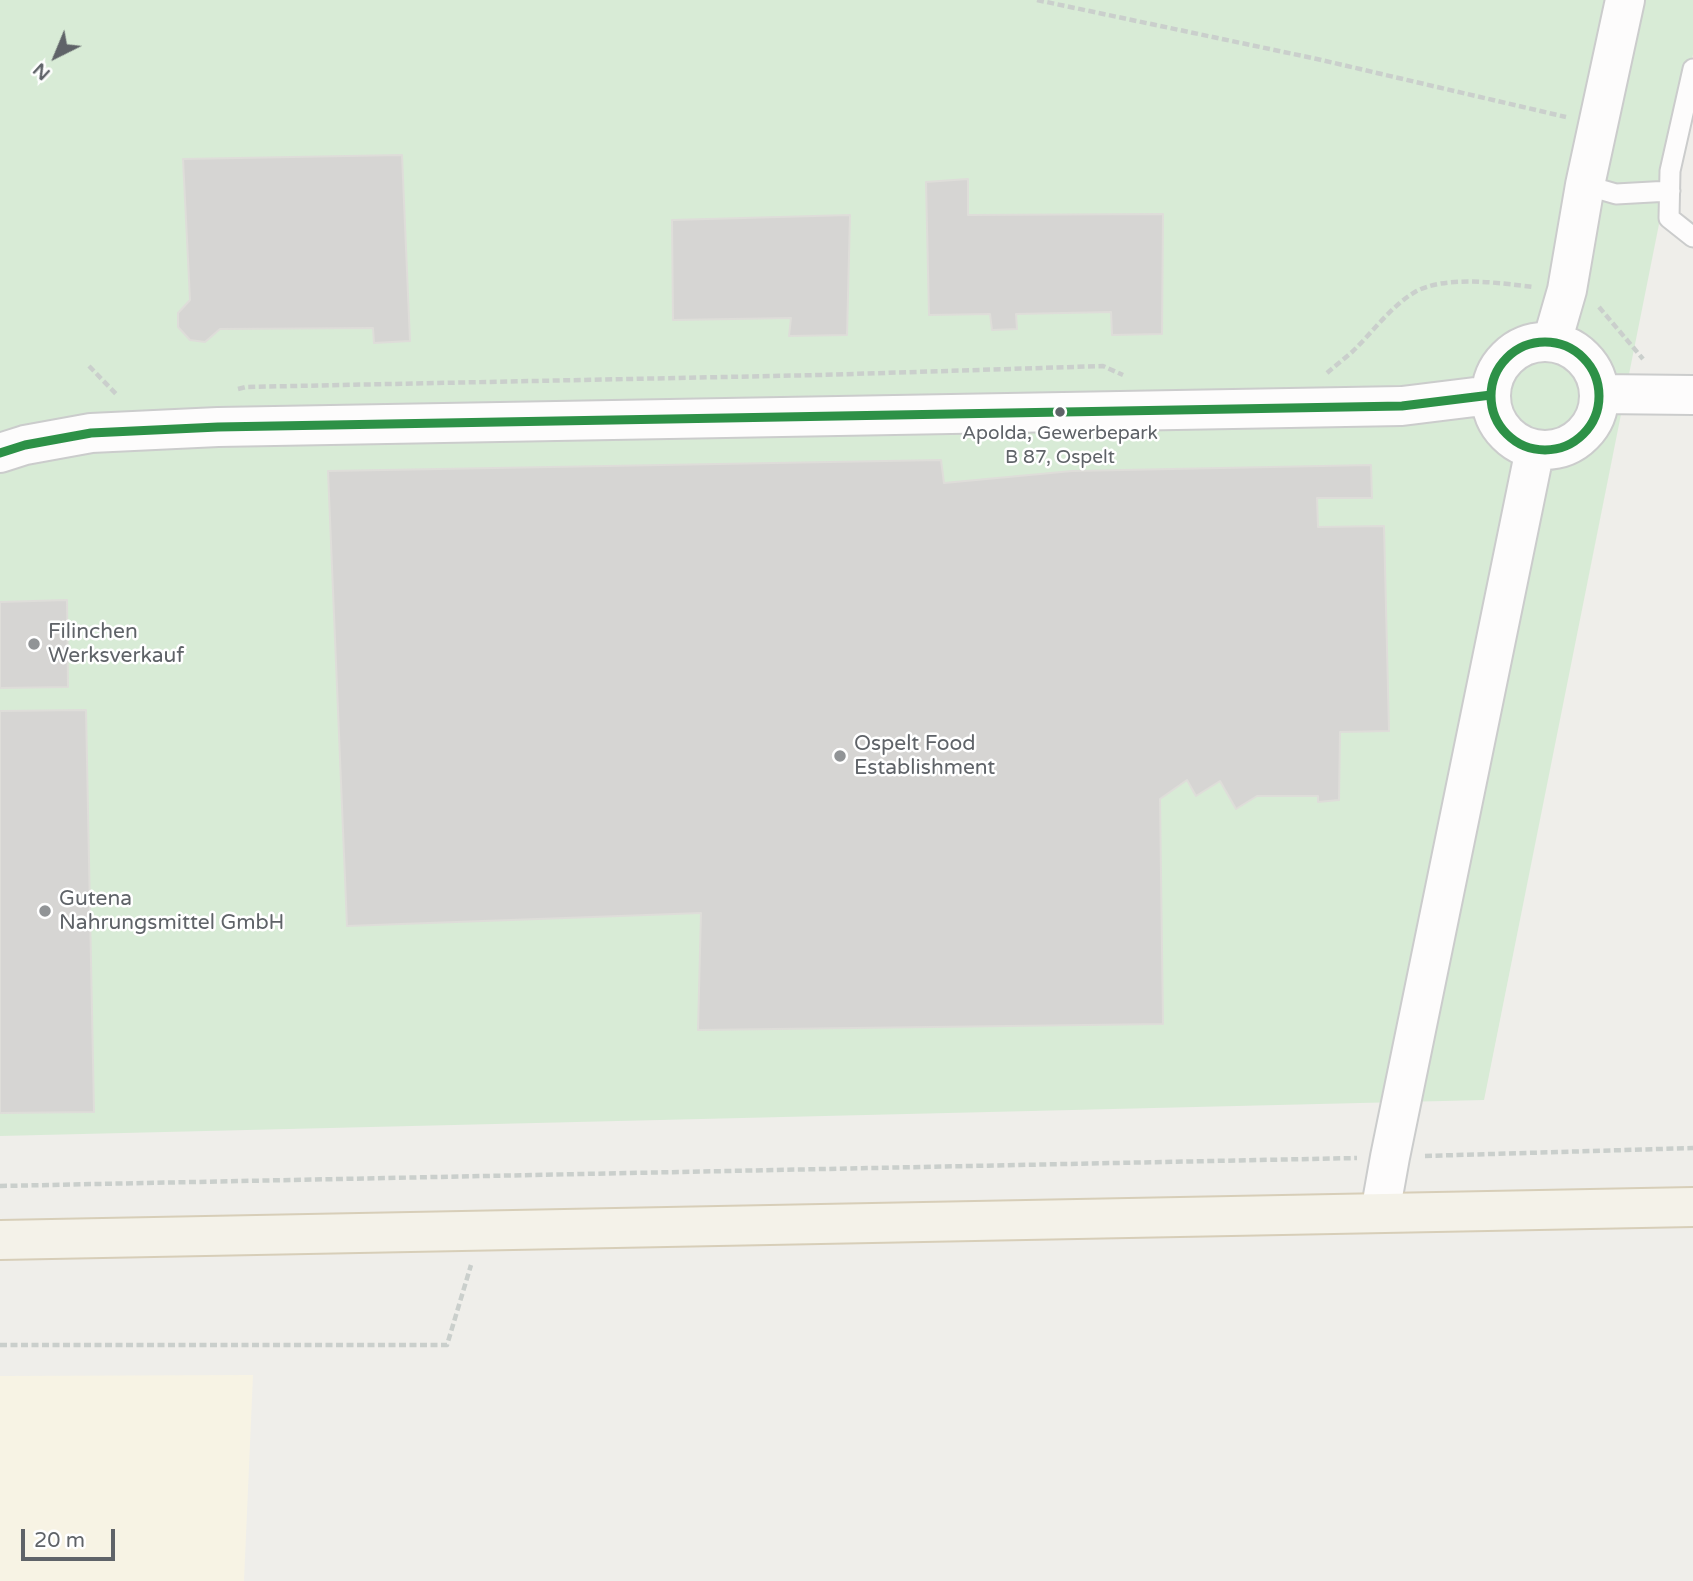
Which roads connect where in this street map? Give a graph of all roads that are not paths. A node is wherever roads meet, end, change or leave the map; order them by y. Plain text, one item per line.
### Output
1 (1625, 0) edge
2 (1693, 72) edge
3 (1585, 185) junction
4 (1670, 191) junction
5 (1693, 237) edge
6 (1552, 342) junction
7 (1599, 394) junction
8 (1693, 395) edge
9 (1491, 396) junction
10 (1535, 449) junction
11 (0, 453) edge
12 (1693, 1207) edge
13 (1380, 1213) junction
14 (0, 1240) edge

1 - 3 street
2 - 4 lane
3 - 4 lane
3 - 6 street
4 - 5 lane
6 - 7 street
6 - 9 street
7 - 8 street
7 - 10 street
9 - 10 street
9 - 11 street
10 - 13 street
12 - 13 main road
13 - 14 main road

